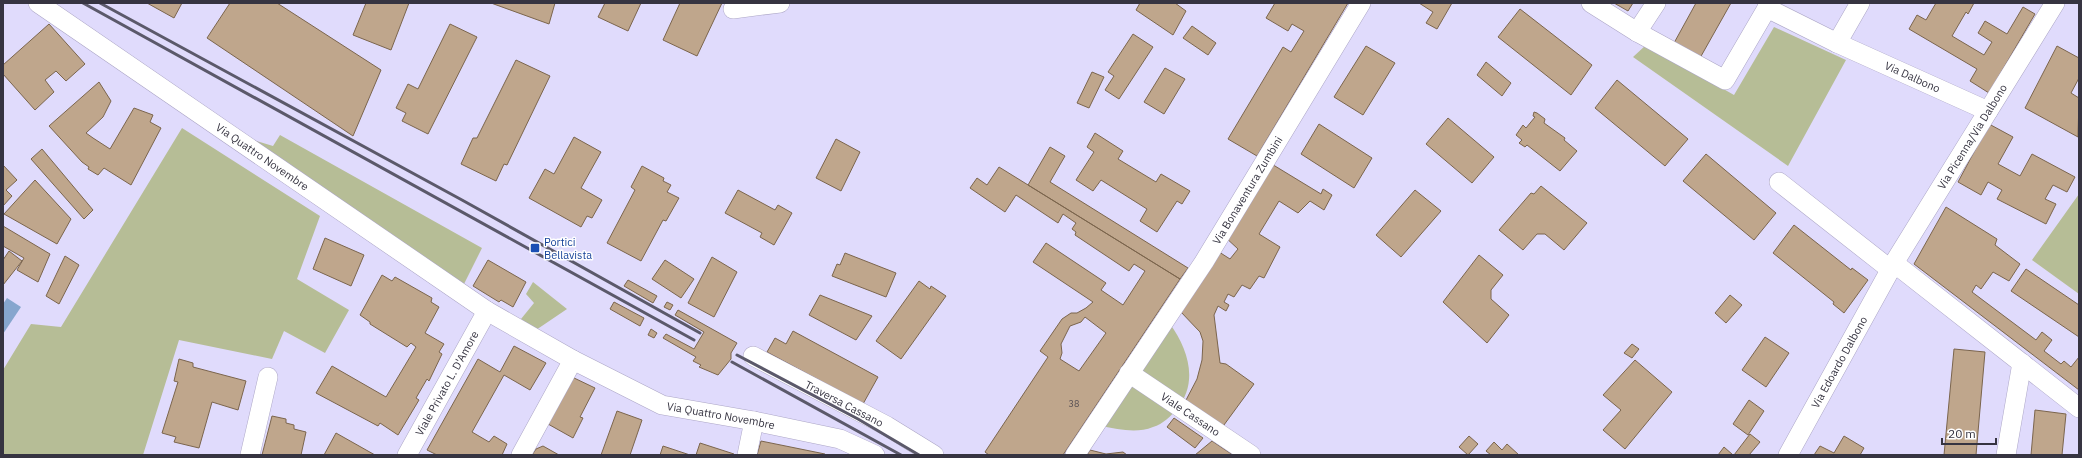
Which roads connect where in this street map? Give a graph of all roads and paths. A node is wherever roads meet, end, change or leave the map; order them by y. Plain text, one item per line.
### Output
1 (38, 3) edge
2 (780, 3) edge
3 (1361, 3) edge
4 (1591, 3) edge
5 (1656, 3) edge
6 (1860, 3) edge
7 (2055, 3) edge
8 (1769, 6) edge
9 (733, 9) dead end
10 (1638, 32) junction
11 (1837, 43) junction
12 (1988, 111) junction
13 (1779, 182) dead end
14 (1893, 266) junction
15 (487, 311) junction
16 (753, 356) dead end
17 (573, 360) junction
18 (2022, 363) junction
19 (1129, 373) junction
20 (268, 377) dead end
21 (2079, 408) edge
22 (754, 421) junction
23 (250, 455) edge
24 (407, 455) edge
25 (521, 455) edge
26 (747, 455) edge
27 (875, 455) edge
28 (934, 455) edge
29 (1074, 455) edge
30 (1251, 455) edge
31 (1788, 455) edge
32 (2006, 455) edge

1 - 15 street, Via Quattro Novembre
2 - 9 street
3 - 19 street, Via Bonaventura Zumbini
4 - 10 street
5 - 10 street
6 - 11 street
7 - 12 street, Via Picenna/Via Dalbono
8 - 10 street
8 - 11 street, Via Dalbono
11 - 12 street, Via Dalbono
12 - 14 street, Via Picenna/Via Dalbono
13 - 14 street
14 - 18 street
14 - 31 street, Via Edoardo Dalbono
15 - 17 street, Via Quattro Novembre
15 - 24 street, Viale Privato L. D'Amore
16 - 28 street, Traversa Cassano
17 - 22 street, Via Quattro Novembre
17 - 25 street
18 - 21 street
18 - 32 street
19 - 29 street, Via Bonaventura Zumbini
19 - 30 street, Viale Cassano
20 - 23 street
22 - 26 street
22 - 27 street, Via Quattro Novembre

